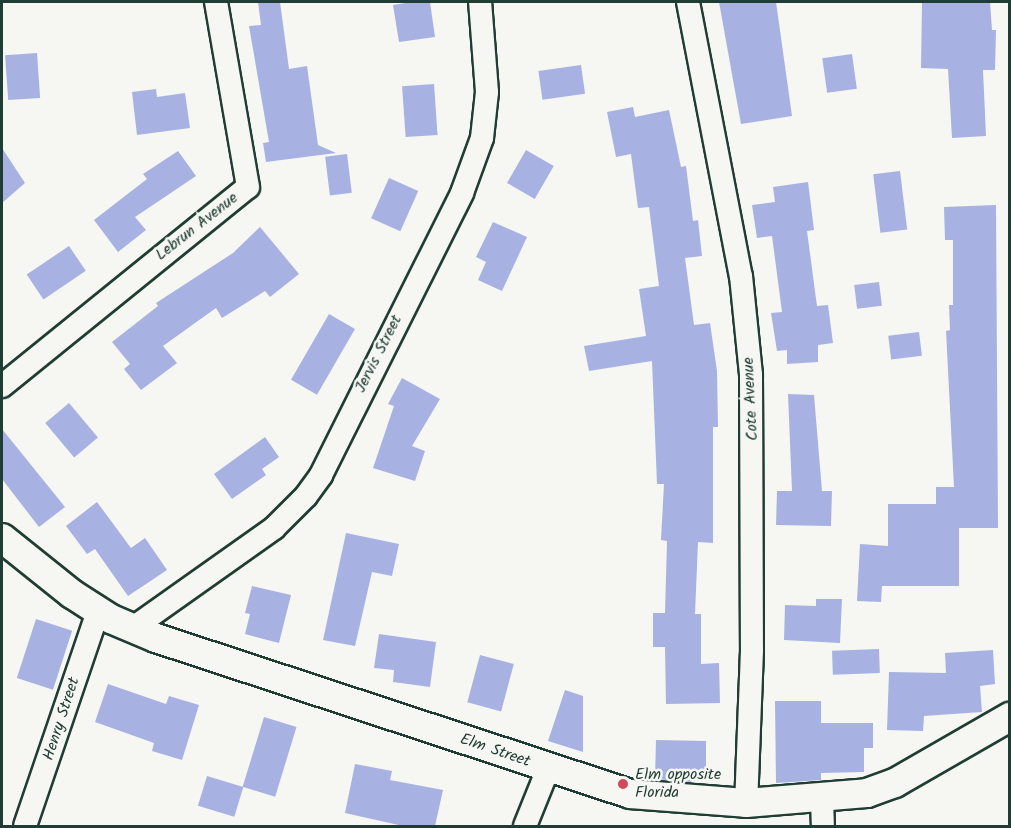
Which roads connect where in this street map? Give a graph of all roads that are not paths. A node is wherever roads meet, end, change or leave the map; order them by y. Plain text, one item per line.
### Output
1 (216, 2) edge
2 (480, 2) edge
3 (688, 2) edge
4 (2, 386) edge
5 (2, 538) edge
6 (98, 611) junction
7 (133, 628) junction
8 (1010, 717) edge
9 (548, 769) junction
10 (746, 803) junction
11 (823, 813) edge
12 (25, 826) edge
13 (525, 826) edge

1 - 4 street, Lebrun Avenue
2 - 7 street, Jervis Street
3 - 10 street, Cote Avenue
5 - 6 street, Elm Street
6 - 7 street, Elm Street
6 - 12 street, Henry Street
7 - 9 street, Elm Street
8 - 11 street, Elm Street
9 - 10 street, Elm Street
9 - 13 street
10 - 11 street, Elm Street

